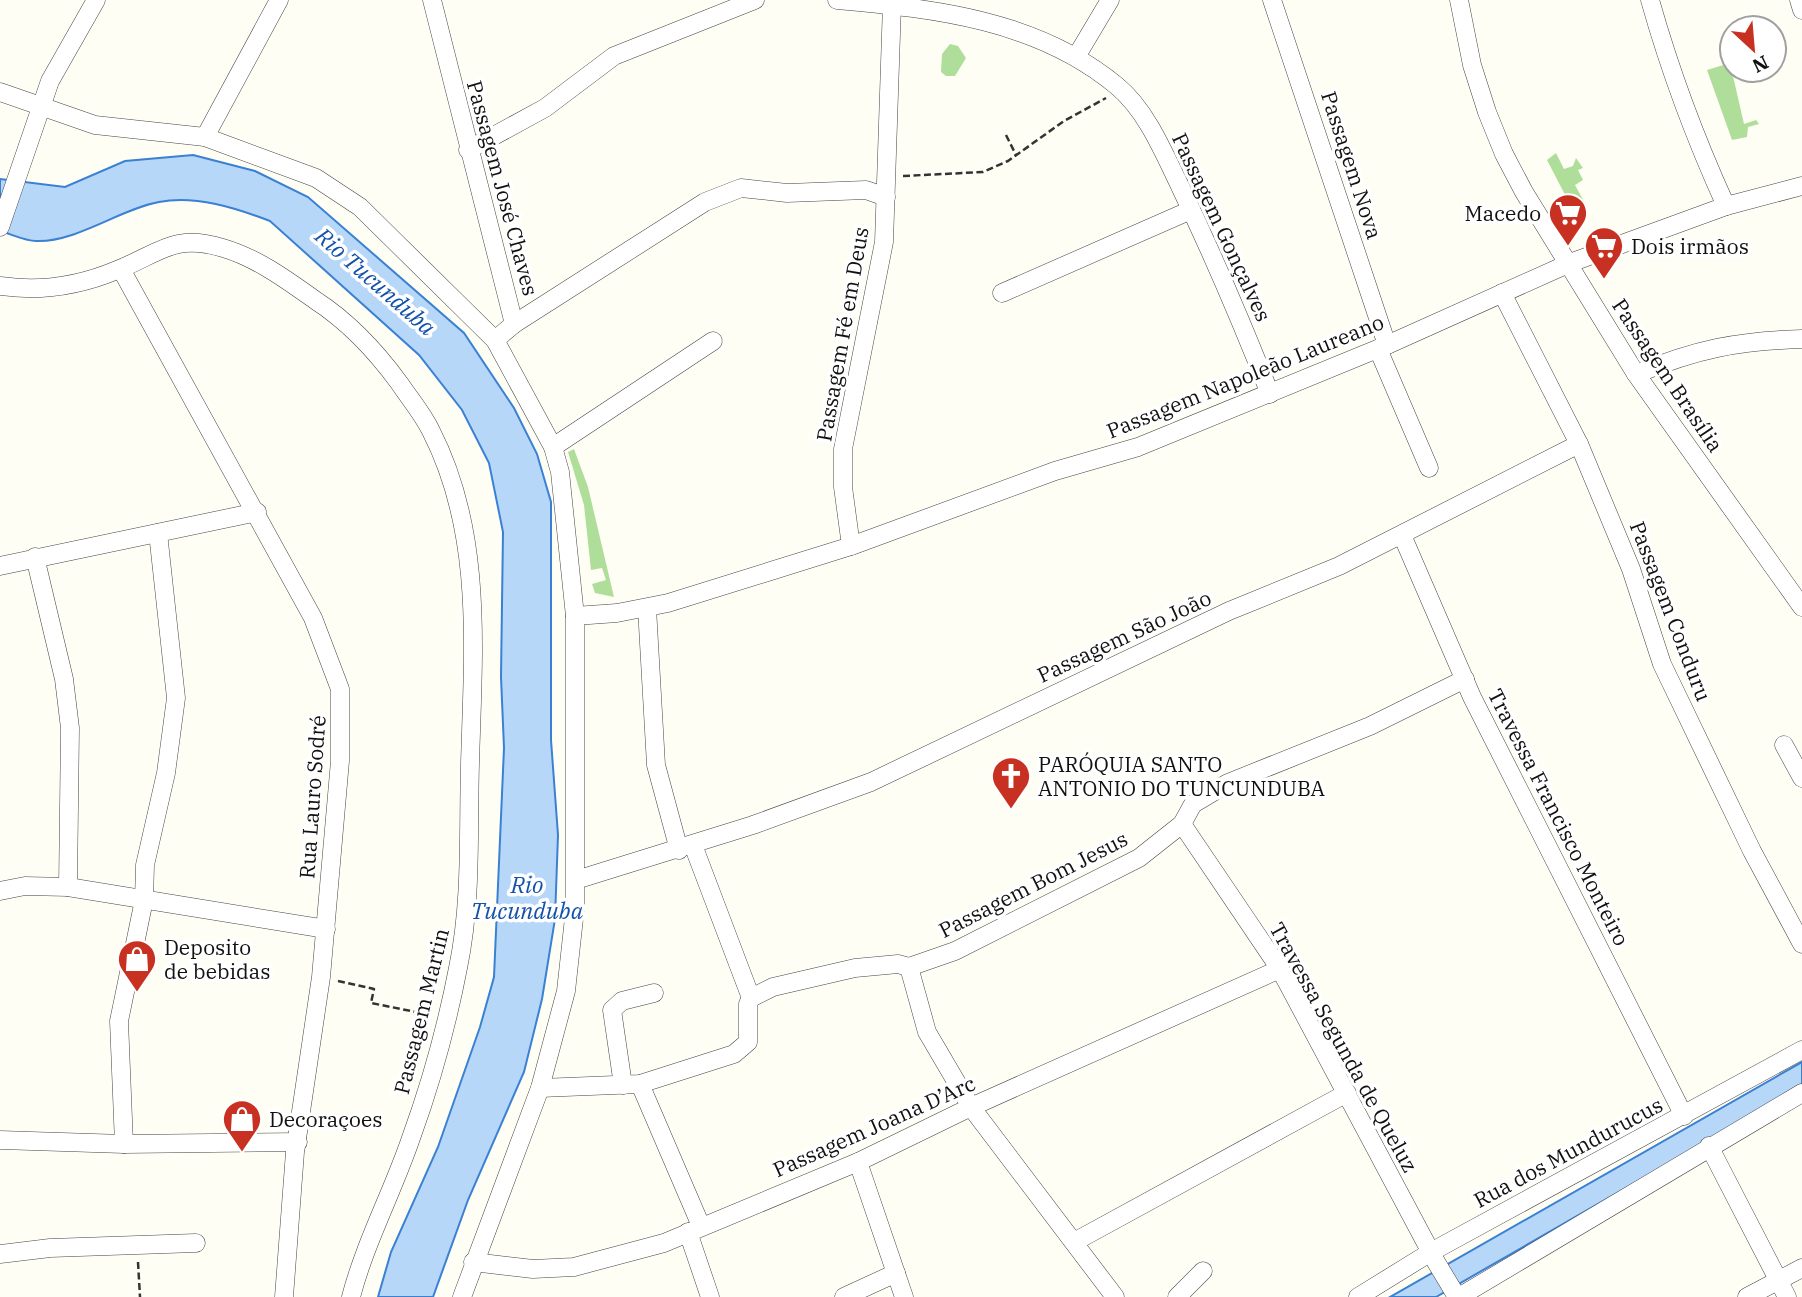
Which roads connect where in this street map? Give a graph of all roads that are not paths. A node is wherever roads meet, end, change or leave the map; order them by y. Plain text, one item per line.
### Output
1 (96, 0) edge
2 (279, 0) edge
3 (432, 0) edge
4 (755, 0) edge
5 (837, 0) edge
6 (1110, 0) edge
7 (1272, 0) edge
8 (1459, 0) edge
9 (1650, 0) edge
10 (1799, 0) edge
11 (892, 4) junction
12 (1802, 10) edge
13 (1076, 57) junction
14 (0, 92) edge
15 (40, 104) junction
16 (205, 137) junction
17 (468, 149) junction
18 (1802, 186) edge
19 (886, 188) junction
20 (1726, 206) junction
21 (1191, 210) junction
22 (0, 227) edge
23 (1570, 263) junction
24 (121, 269) junction
25 (0, 286) edge
26 (1002, 293) dead end
27 (1502, 293) junction
28 (514, 324) junction
29 (1802, 339) edge
30 (495, 340) junction
31 (713, 341) dead end
32 (1382, 347) junction
33 (1636, 374) junction
34 (1270, 394) junction
35 (1579, 444) junction
36 (553, 447) junction
37 (1429, 468) dead end
38 (257, 512) junction
39 (158, 533) junction
40 (1402, 535) junction
41 (851, 546) junction
42 (35, 557) junction
43 (0, 566) edge
44 (1802, 607) edge
45 (647, 608) junction
46 (575, 616) junction
47 (1465, 679) junction
48 (1784, 745) dead end
49 (1802, 778) edge
50 (1182, 824) junction
51 (686, 848) junction
52 (576, 880) junction
53 (68, 887) junction
54 (0, 891) edge
55 (145, 900) junction
56 (326, 929) junction
57 (1802, 944) edge
58 (909, 967) junction
59 (1280, 969) junction
60 (654, 993) dead end
61 (751, 998) junction
62 (1802, 1050) edge
63 (632, 1084) junction
64 (540, 1088) junction
65 (1347, 1093) junction
66 (1802, 1093) edge
67 (971, 1107) junction
68 (1684, 1116) junction
69 (0, 1140) edge
70 (298, 1142) junction
71 (124, 1144) junction
72 (1709, 1146) junction
73 (858, 1162) junction
74 (695, 1229) junction
75 (1074, 1242) junction
76 (196, 1243) dead end
77 (0, 1254) edge
78 (1433, 1257) junction
79 (473, 1262) junction
80 (1802, 1268) edge
81 (1203, 1270) dead end
82 (896, 1273) junction
83 (1783, 1289) edge
84 (1454, 1292) edge
85 (284, 1297) edge
86 (351, 1297) edge
87 (461, 1297) edge
88 (710, 1297) edge
89 (844, 1297) edge
90 (904, 1297) edge
91 (1115, 1297) edge
92 (1177, 1297) edge
93 (1358, 1297) edge
94 (1747, 1297) edge

1 - 15 street
2 - 16 street
3 - 17 street, Passagem José Chaves
4 - 17 street
5 - 11 street, Passagem Gonçalves
6 - 13 street
7 - 32 street, Passagem Nova
8 - 23 street, Passagem Brasília
9 - 20 street
10 - 12 street
11 - 13 street, Passagem Gonçalves
11 - 19 street, Passagem Fé em Deus
13 - 21 street, Passagem Gonçalves
14 - 15 street
15 - 16 street
15 - 22 street
16 - 30 street
17 - 28 street, Passagem José Chaves
18 - 20 street, Passagem Napoleão Laureano
19 - 28 street
19 - 41 street, Passagem Fé em Deus
20 - 23 street, Passagem Napoleão Laureano
21 - 26 street
21 - 34 street, Passagem Gonçalves
23 - 27 street, Passagem Napoleão Laureano
23 - 33 street, Passagem Brasília
24 - 25 street, Passagem Martin
24 - 38 street, Rua Lauro Sodré
24 - 86 street, Passagem Martin
27 - 32 street, Passagem Napoleão Laureano
27 - 35 street, Passagem Conduru
28 - 30 street, Passagem José Chaves
29 - 33 street
30 - 36 street
31 - 36 street
32 - 34 street, Passagem Napoleão Laureano
32 - 37 street, Passagem Nova
33 - 44 street, Passagem Brasília
34 - 41 street, Passagem Napoleão Laureano
35 - 40 street, Passagem São João
35 - 57 street, Passagem Conduru
36 - 46 street
38 - 39 street
38 - 56 street, Rua Lauro Sodré
39 - 42 street
39 - 55 street
40 - 47 street, Travessa Francisco Monteiro
40 - 51 street, Passagem São João
41 - 45 street, Passagem Napoleão Laureano
42 - 43 street
42 - 53 street
45 - 46 street, Passagem Napoleão Laureano
45 - 51 street
46 - 52 street
47 - 50 street, Passagem Bom Jesus
47 - 68 street, Travessa Francisco Monteiro
48 - 49 street
50 - 58 street, Passagem Bom Jesus
50 - 59 street, Travessa Segunda de Queluz
51 - 52 street, Passagem São João
51 - 61 street
52 - 64 street
53 - 54 street
53 - 55 street
55 - 56 street
55 - 71 street
56 - 70 street, Rua Lauro Sodré
58 - 61 street, Passagem Bom Jesus
58 - 67 street
59 - 65 street, Travessa Segunda de Queluz
59 - 67 street, Passagem Joana D’Arc
60 - 63 street
61 - 63 street
62 - 68 street, Rua dos Mundurucus
63 - 64 street
63 - 74 street
64 - 79 street
65 - 75 street
65 - 78 street, Travessa Segunda de Queluz
66 - 72 street
67 - 73 street, Passagem Joana D’Arc
67 - 75 street
68 - 78 street, Rua dos Mundurucus
69 - 71 street
70 - 71 street
70 - 85 street, Rua Lauro Sodré
72 - 83 street
72 - 84 street
73 - 74 street, Passagem Joana D’Arc
73 - 82 street
74 - 79 street, Passagem Joana D’Arc
74 - 88 street
75 - 91 street
76 - 77 street
78 - 84 street, Travessa Segunda de Queluz
78 - 93 street, Rua dos Mundurucus
79 - 87 street
80 - 83 street
81 - 92 street
82 - 89 street
82 - 90 street
83 - 94 street

